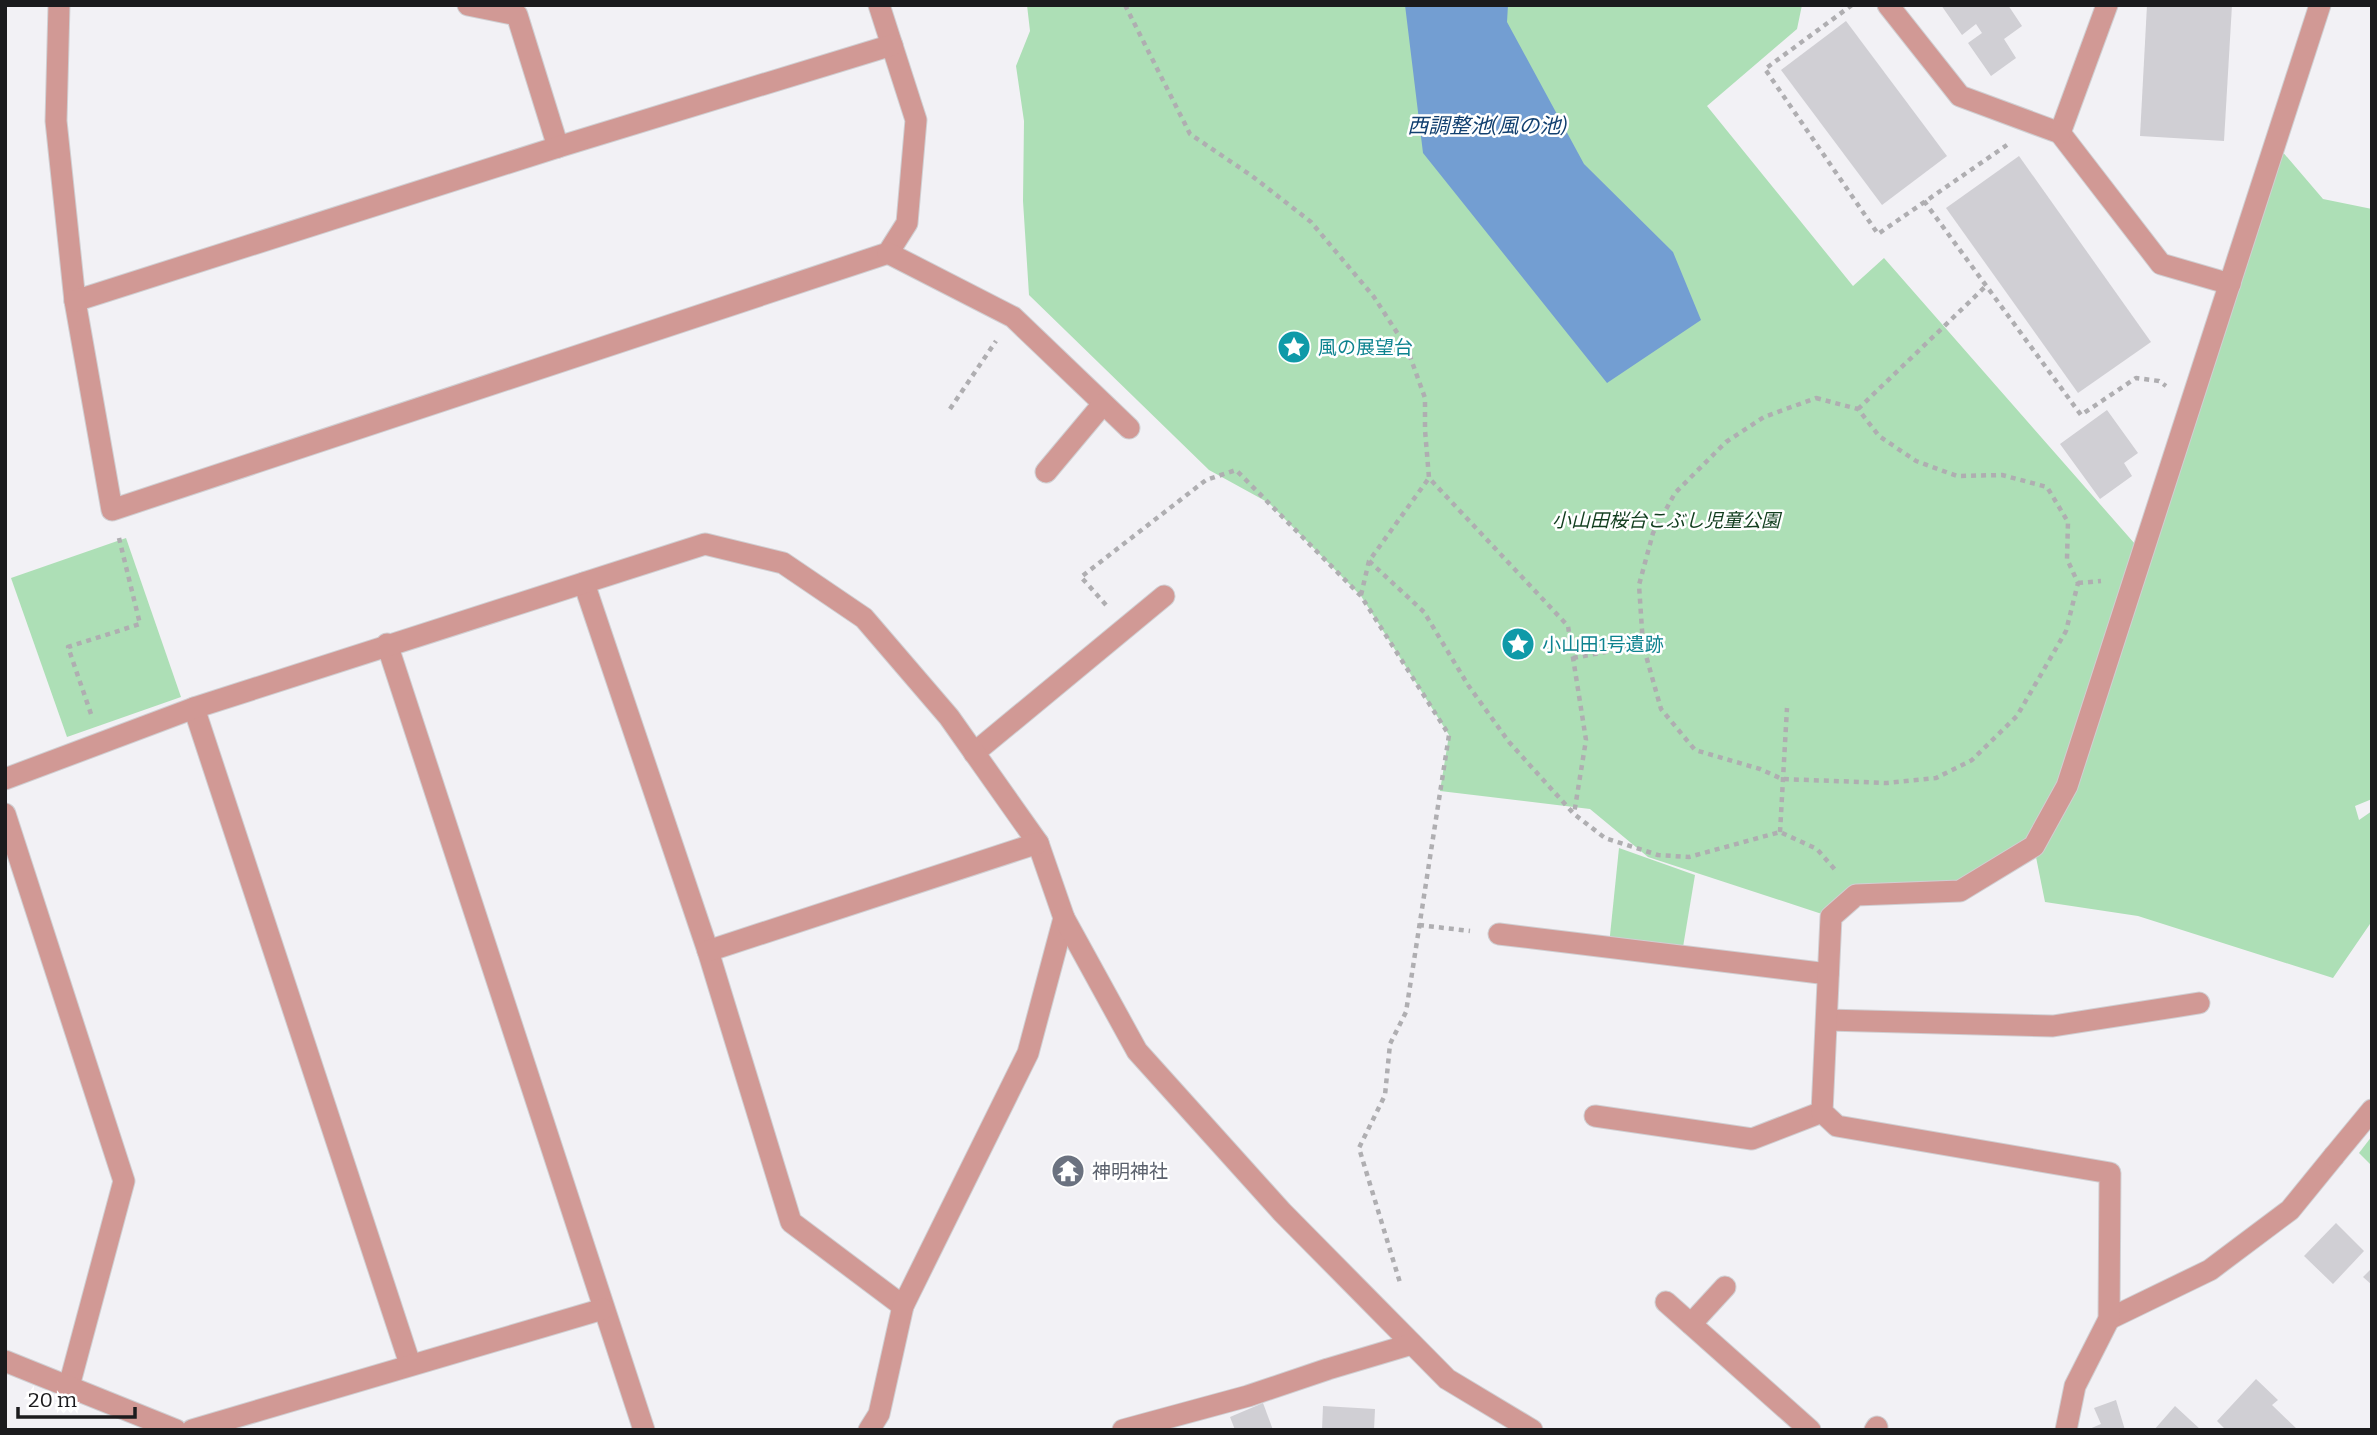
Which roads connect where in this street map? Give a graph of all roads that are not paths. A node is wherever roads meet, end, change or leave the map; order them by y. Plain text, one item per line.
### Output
1 (59, 5) edge
2 (468, 5) edge
3 (879, 5) edge
4 (1888, 5) edge
5 (2106, 5) edge
6 (2320, 5) edge
7 (892, 45) junction
8 (2060, 133) junction
9 (558, 147) junction
10 (888, 253) junction
11 (2230, 284) junction
12 (75, 301) junction
13 (1103, 404) junction
14 (1129, 428) dead end
15 (1046, 472) dead end
16 (583, 583) junction
17 (1164, 596) dead end
18 (387, 644) junction
19 (194, 708) junction
20 (974, 753) junction
21 (5, 779) edge
22 (5, 814) edge
23 (1038, 843) junction
24 (1064, 918) junction
25 (1499, 934) road end
26 (708, 951) junction
27 (1828, 974) junction
28 (2199, 1003) dead end
29 (1827, 1020) junction
30 (2372, 1110) edge
31 (1822, 1112) junction
32 (1595, 1116) dead end
33 (1725, 1287) dead end
34 (1666, 1302) dead end
35 (903, 1306) junction
36 (603, 1309) junction
37 (2109, 1319) junction
38 (1691, 1324) junction
39 (1412, 1344) junction
40 (5, 1362) edge
41 (410, 1364) junction
42 (69, 1386) junction
43 (176, 1430) edge
44 (192, 1430) edge
45 (643, 1430) edge
46 (869, 1430) edge
47 (1123, 1430) edge
48 (1532, 1430) edge
49 (1810, 1430) edge
50 (2066, 1430) edge

1 - 12 street
2 - 9 street
3 - 7 street
4 - 8 street
5 - 8 street
6 - 11 street
7 - 9 street
7 - 10 street
8 - 11 street
9 - 12 street
10 - 12 street
10 - 13 street
11 - 27 street
13 - 14 street
13 - 15 street
16 - 18 street
16 - 20 street
16 - 26 street
17 - 20 street
18 - 19 street
18 - 36 street
19 - 21 street
19 - 41 street
20 - 23 street
22 - 42 street
23 - 24 street
23 - 26 street
24 - 35 street
24 - 39 street
25 - 27 street
26 - 35 street
27 - 29 street
28 - 29 street
29 - 31 street
30 - 37 street
31 - 32 street
31 - 37 street
33 - 38 street
34 - 38 street
35 - 46 street
36 - 41 street
36 - 45 street
37 - 50 street
38 - 49 street
39 - 47 street
39 - 48 street
40 - 42 street
41 - 44 street
42 - 43 street

